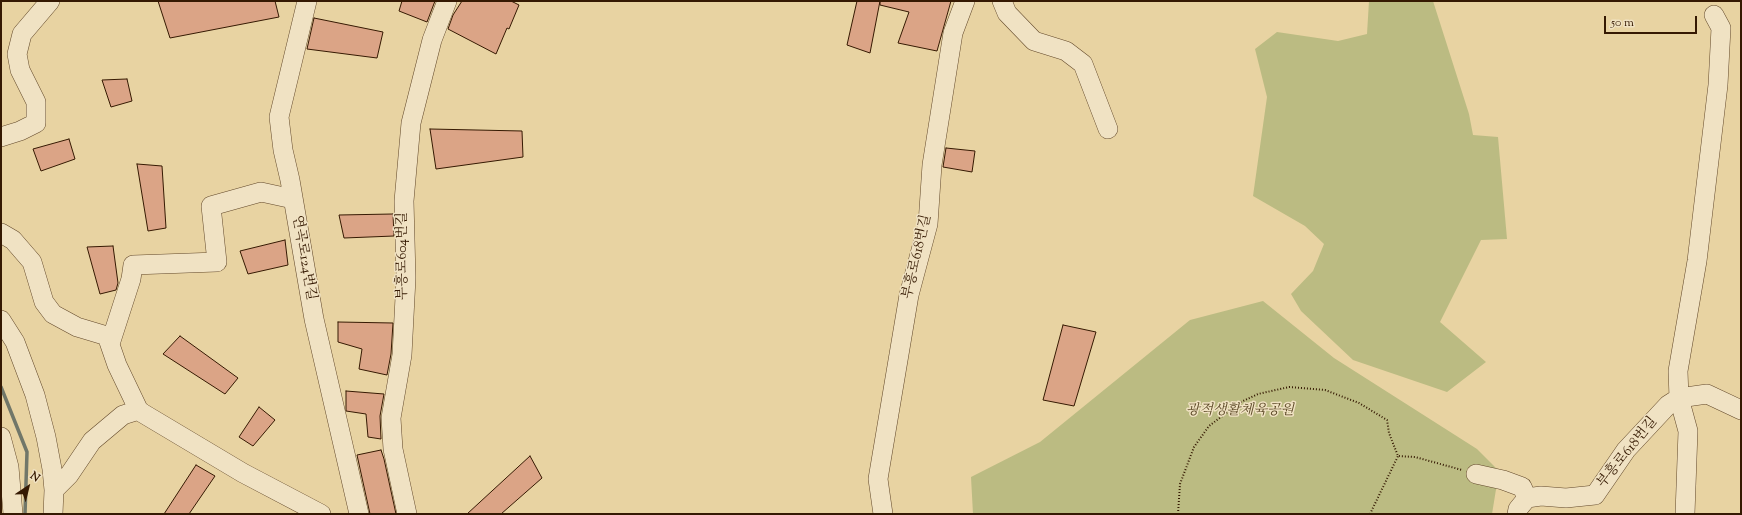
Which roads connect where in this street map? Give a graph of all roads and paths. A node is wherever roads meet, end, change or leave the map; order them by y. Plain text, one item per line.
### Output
1 (50, 1) edge
2 (307, 1) edge
3 (447, 1) edge
4 (965, 1) edge
5 (1002, 1) edge
6 (1714, 15) dead end
7 (1108, 129) dead end
8 (1, 137) edge
9 (293, 199) junction
10 (1, 233) edge
11 (1, 320) edge
12 (110, 344) junction
13 (1679, 398) junction
14 (139, 410) junction
15 (1741, 410) edge
16 (1, 437) edge
17 (1398, 456) junction
18 (1476, 474) joint
19 (54, 490) junction
20 (1522, 506) edge
21 (12, 514) edge
22 (53, 514) edge
23 (321, 514) edge
24 (359, 514) edge
25 (407, 514) edge
26 (884, 514) edge
27 (1178, 514) edge
28 (1370, 514) edge
29 (1686, 514) edge

1 - 8 street
2 - 9 street, 연곡로124번길
3 - 25 street, 부흥로604번길
4 - 26 street, 부흥로618번길
5 - 7 street
6 - 13 street
9 - 12 street
9 - 24 street, 연곡로124번길
10 - 12 street
11 - 19 street
12 - 14 street
13 - 15 street, 부흥로618번길
13 - 20 street, 부흥로618번길
13 - 29 street
14 - 19 street
14 - 23 street
16 - 21 street
17 - 18 path
17 - 27 path
17 - 28 path
18 - 20 street
19 - 22 street

